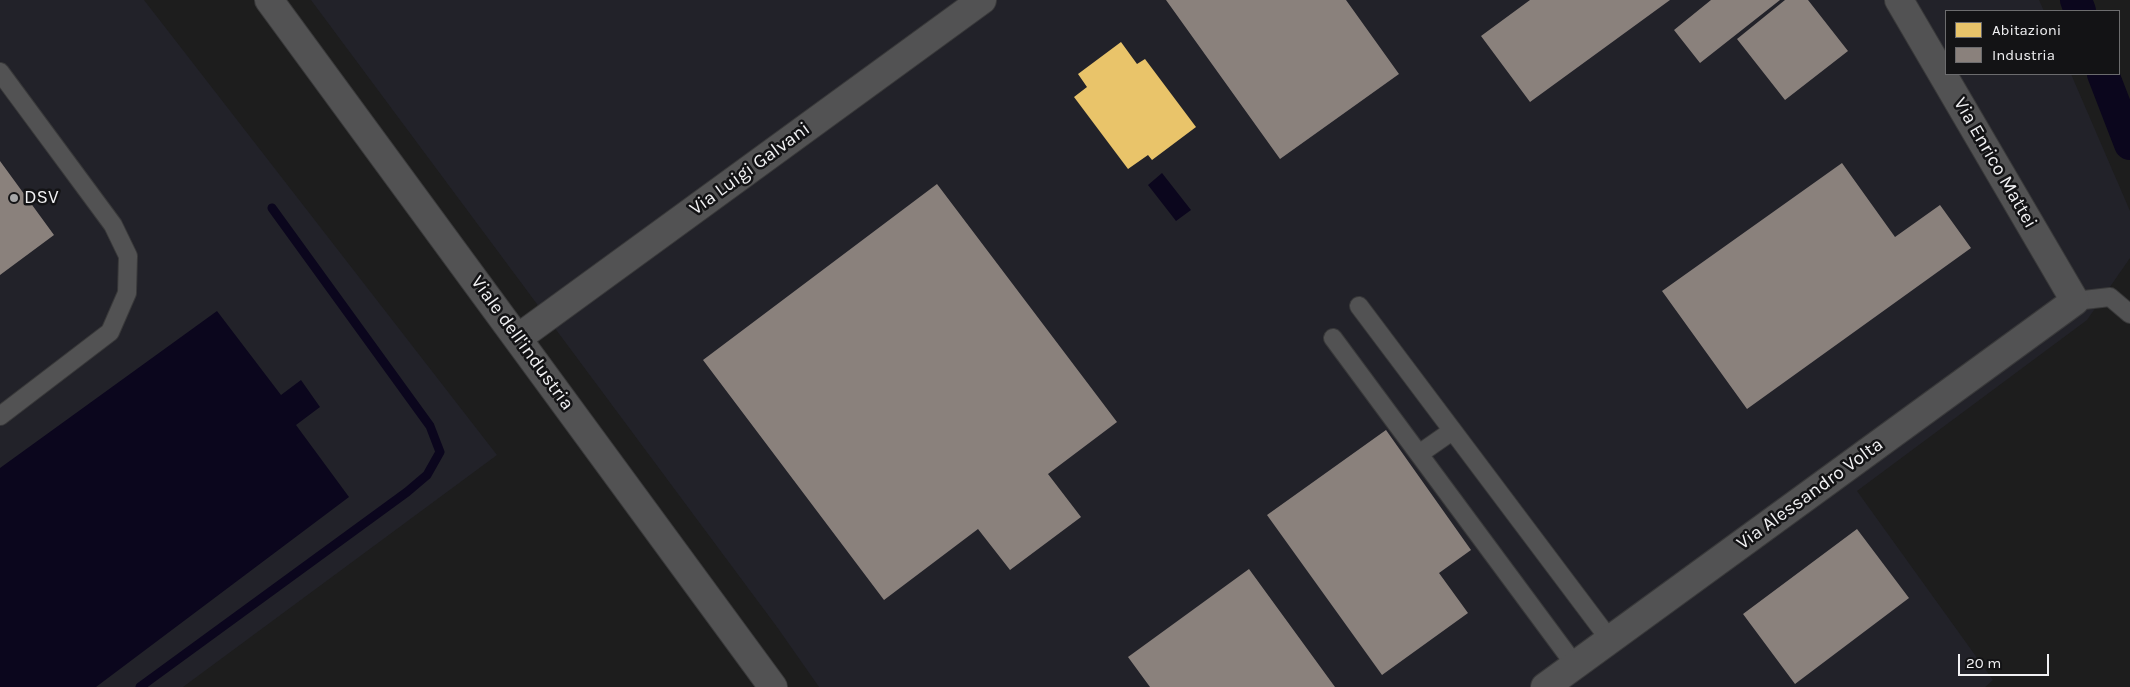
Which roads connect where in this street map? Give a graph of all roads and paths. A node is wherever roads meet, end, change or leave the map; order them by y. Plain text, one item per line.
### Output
1 (270, 0) edge
2 (982, 0) edge
3 (1899, 0) edge
4 (0, 72) edge
5 (2075, 301) junction
6 (1359, 306) dead end
7 (2130, 314) edge
8 (518, 338) junction
9 (1334, 338) dead end
10 (0, 416) edge
11 (1452, 431) junction
12 (1419, 454) junction
13 (1610, 640) junction
14 (1575, 665) junction
15 (773, 687) edge
16 (1545, 687) edge

1 - 8 street, Viale dell'industria
2 - 8 street, Via Luigi Galvani
3 - 5 street, Via Enrico Mattei
4 - 10 lane
5 - 7 lane
5 - 13 street, Via Alessandro Volta
6 - 11 lane
8 - 15 street, Viale dell'industria
9 - 12 lane
11 - 12 lane
11 - 13 lane
12 - 14 lane
13 - 14 street, Via Alessandro Volta
14 - 16 street, Via Alessandro Volta

